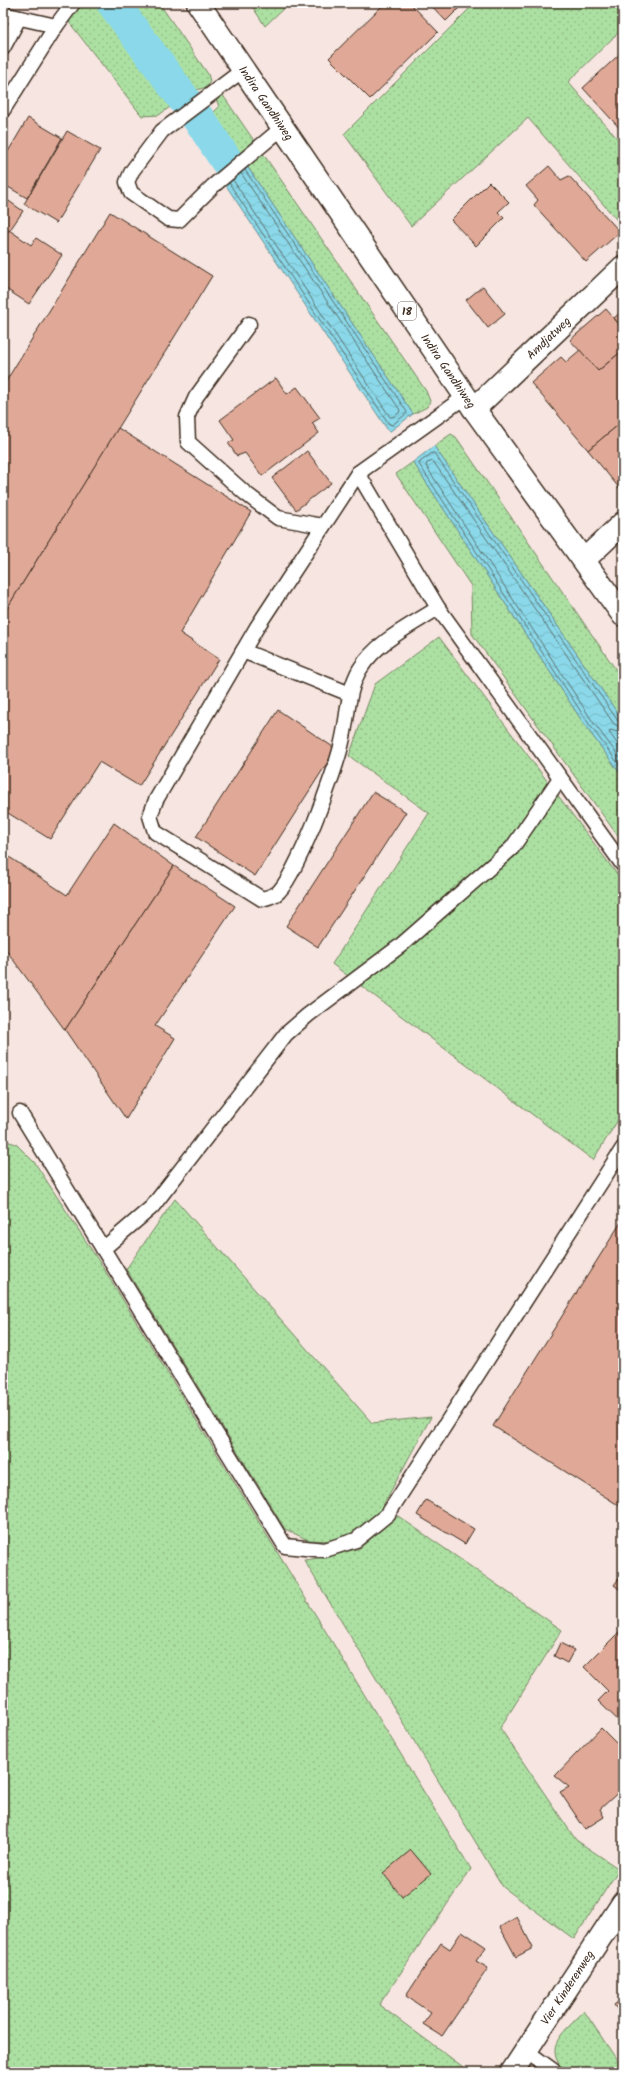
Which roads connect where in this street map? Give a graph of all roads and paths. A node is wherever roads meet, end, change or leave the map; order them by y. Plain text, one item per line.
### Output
1 (73, 3) edge
2 (198, 3) edge
3 (3, 14) edge
4 (19, 18) junction
5 (56, 26) junction
6 (3, 48) edge
7 (243, 70) junction
8 (3, 110) edge
9 (282, 128) junction
10 (623, 267) edge
11 (248, 324) dead end
12 (470, 402) junction
13 (358, 473) junction
14 (623, 523) edge
15 (323, 526) junction
16 (584, 560) junction
17 (438, 608) junction
18 (623, 615) edge
19 (243, 651) junction
20 (350, 694) junction
21 (560, 778) junction
22 (623, 865) edge
23 (20, 1113) dead end
24 (623, 1148) edge
25 (103, 1249) junction
26 (623, 1903) edge
27 (526, 2051) junction
28 (512, 2072) edge
29 (555, 2072) edge

1 - 5 lane
2 - 7 main road, Indira Gandhiweg / 18
3 - 4 lane
4 - 5 lane
4 - 6 lane
5 - 8 lane
7 - 9 main road, Indira Gandhiweg / 18
7 - 9 lane
9 - 12 main road, Indira Gandhiweg / 18
10 - 12 main road, Amdjatweg
11 - 15 lane
12 - 13 lane
12 - 16 main road, Indira Gandhiweg / 18
13 - 15 lane
13 - 17 lane
14 - 16 main road
15 - 19 lane
16 - 18 main road, Indira Gandhiweg / 18
17 - 20 lane
17 - 21 lane
19 - 20 lane
19 - 20 lane
21 - 22 lane
21 - 25 lane
23 - 25 lane
24 - 25 lane
26 - 27 main road, Vier Kinderenweg
27 - 28 main road, Vier Kinderenweg
27 - 29 lane

